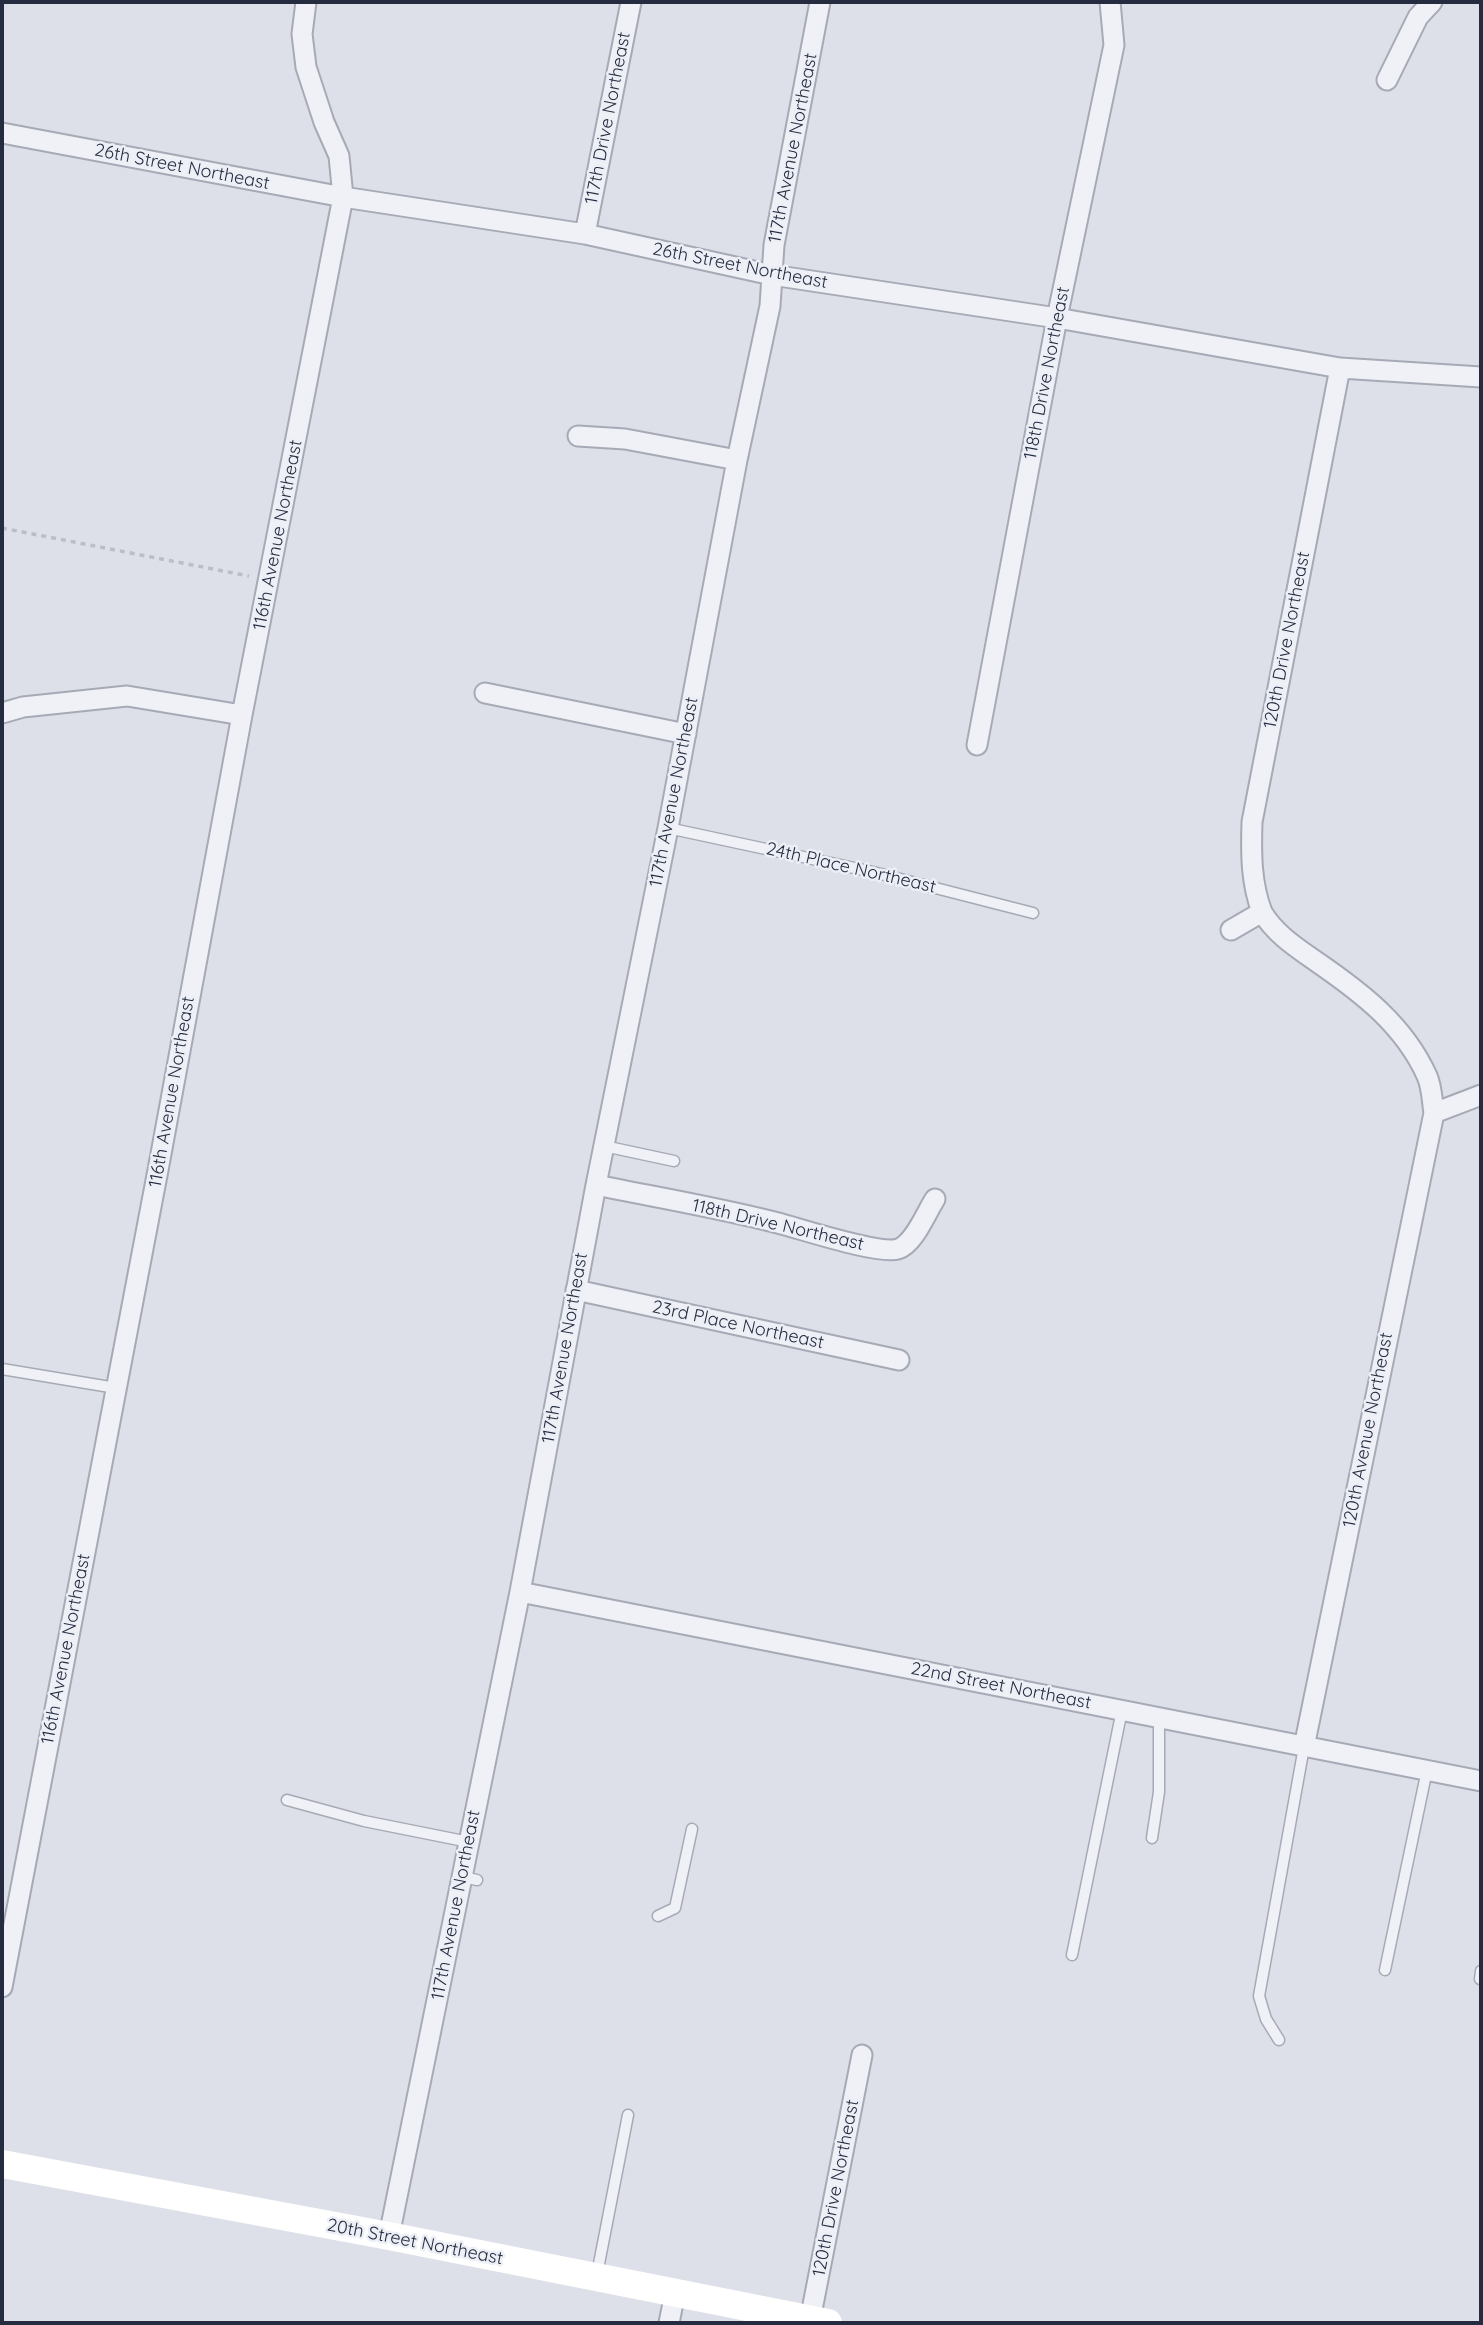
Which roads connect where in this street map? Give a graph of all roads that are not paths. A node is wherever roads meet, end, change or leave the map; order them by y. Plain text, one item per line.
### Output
1 (306, 2) edge
2 (631, 2) edge
3 (820, 2) edge
4 (1111, 2) edge
5 (1432, 2) edge
6 (1387, 80) dead end
7 (2, 133) edge
8 (343, 197) junction
9 (585, 234) junction
10 (772, 275) junction
11 (1057, 318) junction
12 (1340, 368) junction
13 (1481, 377) edge
14 (578, 436) dead end
15 (737, 460) junction
16 (485, 693) dead end
17 (2, 713) edge
18 (242, 715) junction
19 (686, 734) junction
20 (976, 745) dead end
21 (668, 828) junction
22 (1033, 912) dead end
23 (1262, 912) junction
24 (1231, 930) dead end
25 (1481, 1095) edge
26 (1434, 1113) junction
27 (604, 1146) junction
28 (674, 1161) dead end
29 (596, 1185) junction
30 (934, 1199) dead end
31 (576, 1290) junction
32 (899, 1360) dead end
33 (2, 1369) edge
34 (116, 1388) junction
35 (520, 1592) junction
36 (1122, 1710) junction
37 (1159, 1717) junction
38 (1304, 1747) junction
39 (1427, 1770) junction
40 (1481, 1781) edge
41 (287, 1800) dead end
42 (692, 1829) dead end
43 (474, 1838) junction
44 (1152, 1838) dead end
45 (10, 1902) edge
46 (658, 1916) dead end
47 (1072, 1955) dead end
48 (1385, 1970) dead end
49 (2, 1987) edge
50 (1279, 2040) dead end
51 (862, 2056) dead end
52 (628, 2115) dead end
53 (2, 2164) edge
54 (389, 2236) junction
55 (597, 2278) junction
56 (675, 2293) junction
57 (819, 2322) edge
58 (669, 2323) edge

1 - 8 street, 116th Avenue Northeast
2 - 9 street, 117th Drive Northeast
3 - 10 street, 117th Avenue Northeast
4 - 11 street, 118th Drive Northeast
5 - 6 street
7 - 8 street, 26th Street Northeast
8 - 9 street, 26th Street Northeast
8 - 18 street, 116th Avenue Northeast
9 - 10 street, 26th Street Northeast
10 - 11 street, 26th Street Northeast
10 - 15 street, 117th Avenue Northeast
11 - 12 street, 26th Street Northeast
11 - 20 street, 118th Drive Northeast
12 - 13 street, 26th Street Northeast
12 - 23 street, 120th Drive Northeast
14 - 15 street
15 - 19 street, 117th Avenue Northeast
16 - 19 street
17 - 18 street
18 - 34 street, 116th Avenue Northeast
19 - 21 street, 117th Avenue Northeast
21 - 22 lane, 24th Place Northeast
21 - 27 street, 117th Avenue Northeast
23 - 24 street
23 - 26 street
25 - 26 street
26 - 38 street, 120th Avenue Northeast
27 - 28 lane
27 - 29 street, 117th Avenue Northeast
29 - 30 street, 118th Drive Northeast
29 - 31 street, 117th Avenue Northeast
31 - 32 street, 23rd Place Northeast
31 - 35 street, 117th Avenue Northeast
33 - 34 lane
34 - 45 street, 116th Avenue Northeast
35 - 36 street, 22nd Street Northeast
35 - 43 street, 117th Avenue Northeast
36 - 37 street, 22nd Street Northeast
36 - 47 lane
37 - 38 street, 22nd Street Northeast
37 - 44 lane
38 - 39 street, 22nd Street Northeast
38 - 50 lane
39 - 40 street, 22nd Street Northeast
39 - 48 lane
41 - 43 lane
42 - 46 lane
43 - 54 street, 117th Avenue Northeast
45 - 49 street, 116th Avenue Northeast
51 - 57 street, 120th Drive Northeast
52 - 55 lane
53 - 54 street, 20th Street Northeast
54 - 55 street, 20th Street Northeast
55 - 56 street, 20th Street Northeast
56 - 57 street, 20th Street Northeast
56 - 58 street

